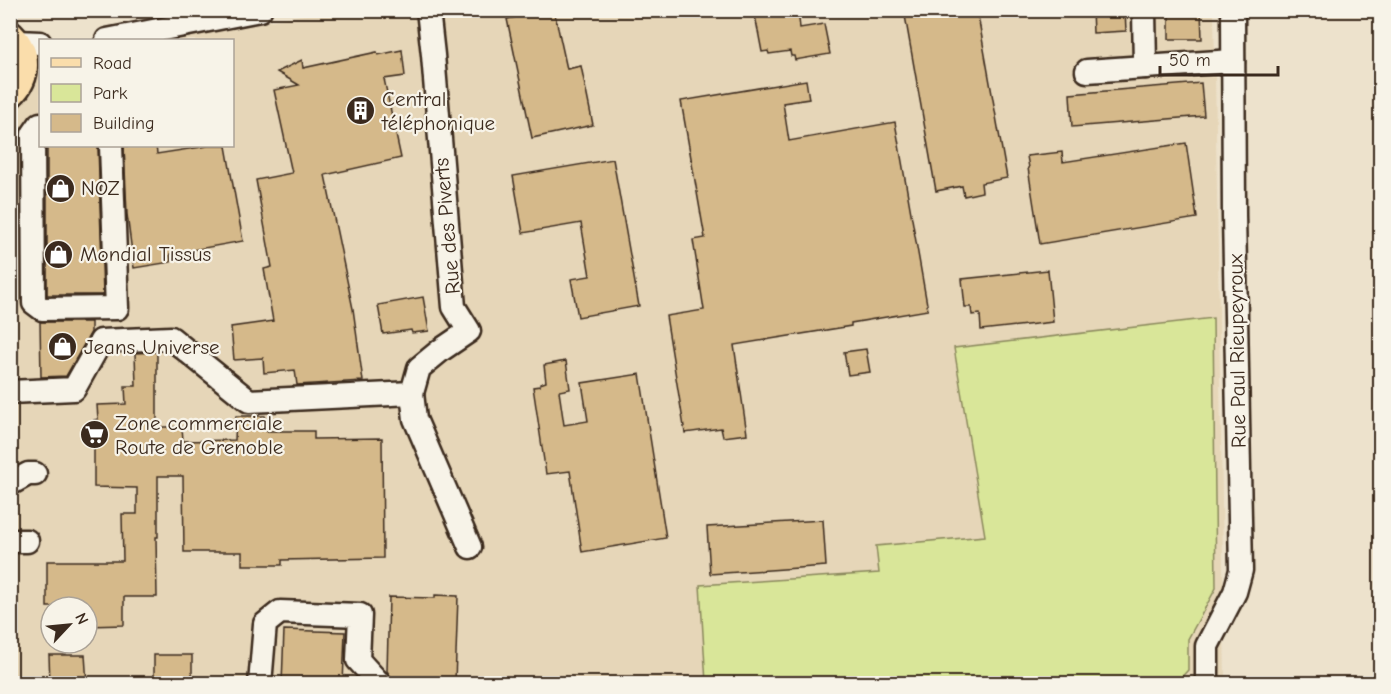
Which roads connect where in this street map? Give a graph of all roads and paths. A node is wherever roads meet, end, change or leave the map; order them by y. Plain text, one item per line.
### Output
1 (260, 10) edge
2 (428, 10) edge
3 (1144, 10) edge
4 (1233, 10) edge
5 (111, 39) edge
6 (23, 40) edge
7 (1233, 61) junction
8 (1145, 67) junction
9 (1087, 71) dead end
10 (24, 79) edge
11 (39, 125) edge
12 (111, 147) edge
13 (10, 392) edge
14 (412, 393) junction
15 (35, 474) dead end
16 (10, 484) edge
17 (470, 548) dead end
18 (358, 660) junction
19 (260, 684) edge
20 (353, 684) edge
21 (380, 684) edge
22 (1207, 684) edge

1 - 5 street
2 - 14 street, Rue des Piverts
3 - 8 street
4 - 7 street, Rue Paul Rieupeyroux
6 - 10 main road
7 - 8 street
7 - 22 street, Rue Paul Rieupeyroux
8 - 9 street
11 - 12 street
13 - 14 street
14 - 17 street
15 - 16 street
18 - 19 street
18 - 20 street
18 - 21 street

